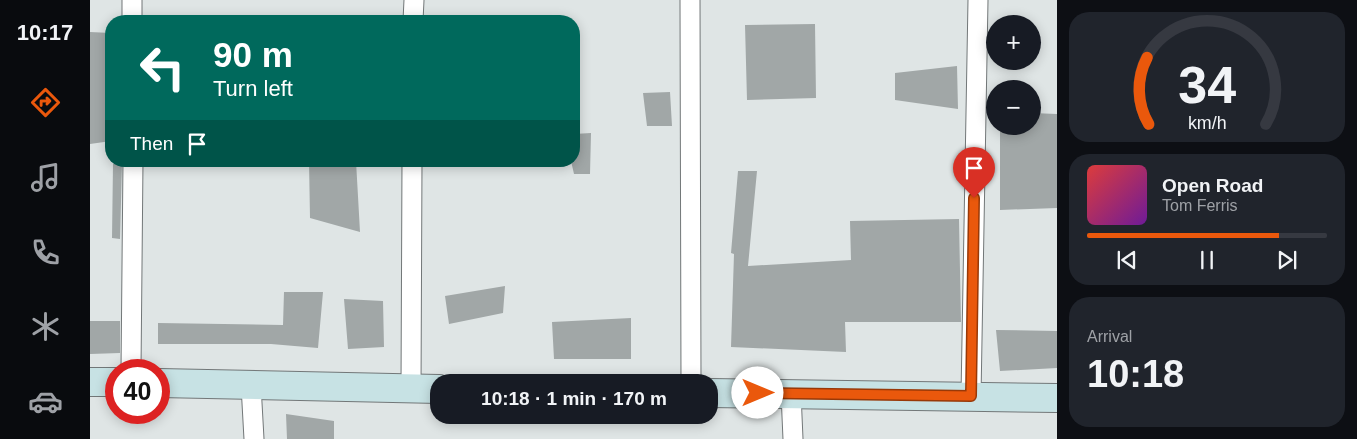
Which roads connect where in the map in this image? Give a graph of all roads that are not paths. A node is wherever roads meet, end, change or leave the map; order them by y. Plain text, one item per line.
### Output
1 (132, 0) edge
2 (414, 0) edge
3 (690, 0) edge
4 (978, 0) edge
5 (132, 15) edge
6 (413, 15) edge
7 (133, 167) edge
8 (412, 167) edge
9 (130, 359) edge
10 (691, 374) edge
11 (90, 382) edge
12 (105, 382) edge
13 (170, 383) edge
14 (251, 385) junction
15 (411, 389) junction
16 (430, 389) edge
17 (791, 393) junction
18 (718, 394) edge
19 (971, 396) junction
20 (1057, 398) edge
21 (254, 439) edge
22 (793, 439) edge

1 - 5 street
2 - 6 street
3 - 10 street
4 - 19 street
7 - 9 street
8 - 15 street
11 - 12 street
13 - 14 street
14 - 15 street
14 - 21 street
15 - 16 street
17 - 18 street
17 - 19 street
17 - 22 street
19 - 20 street

